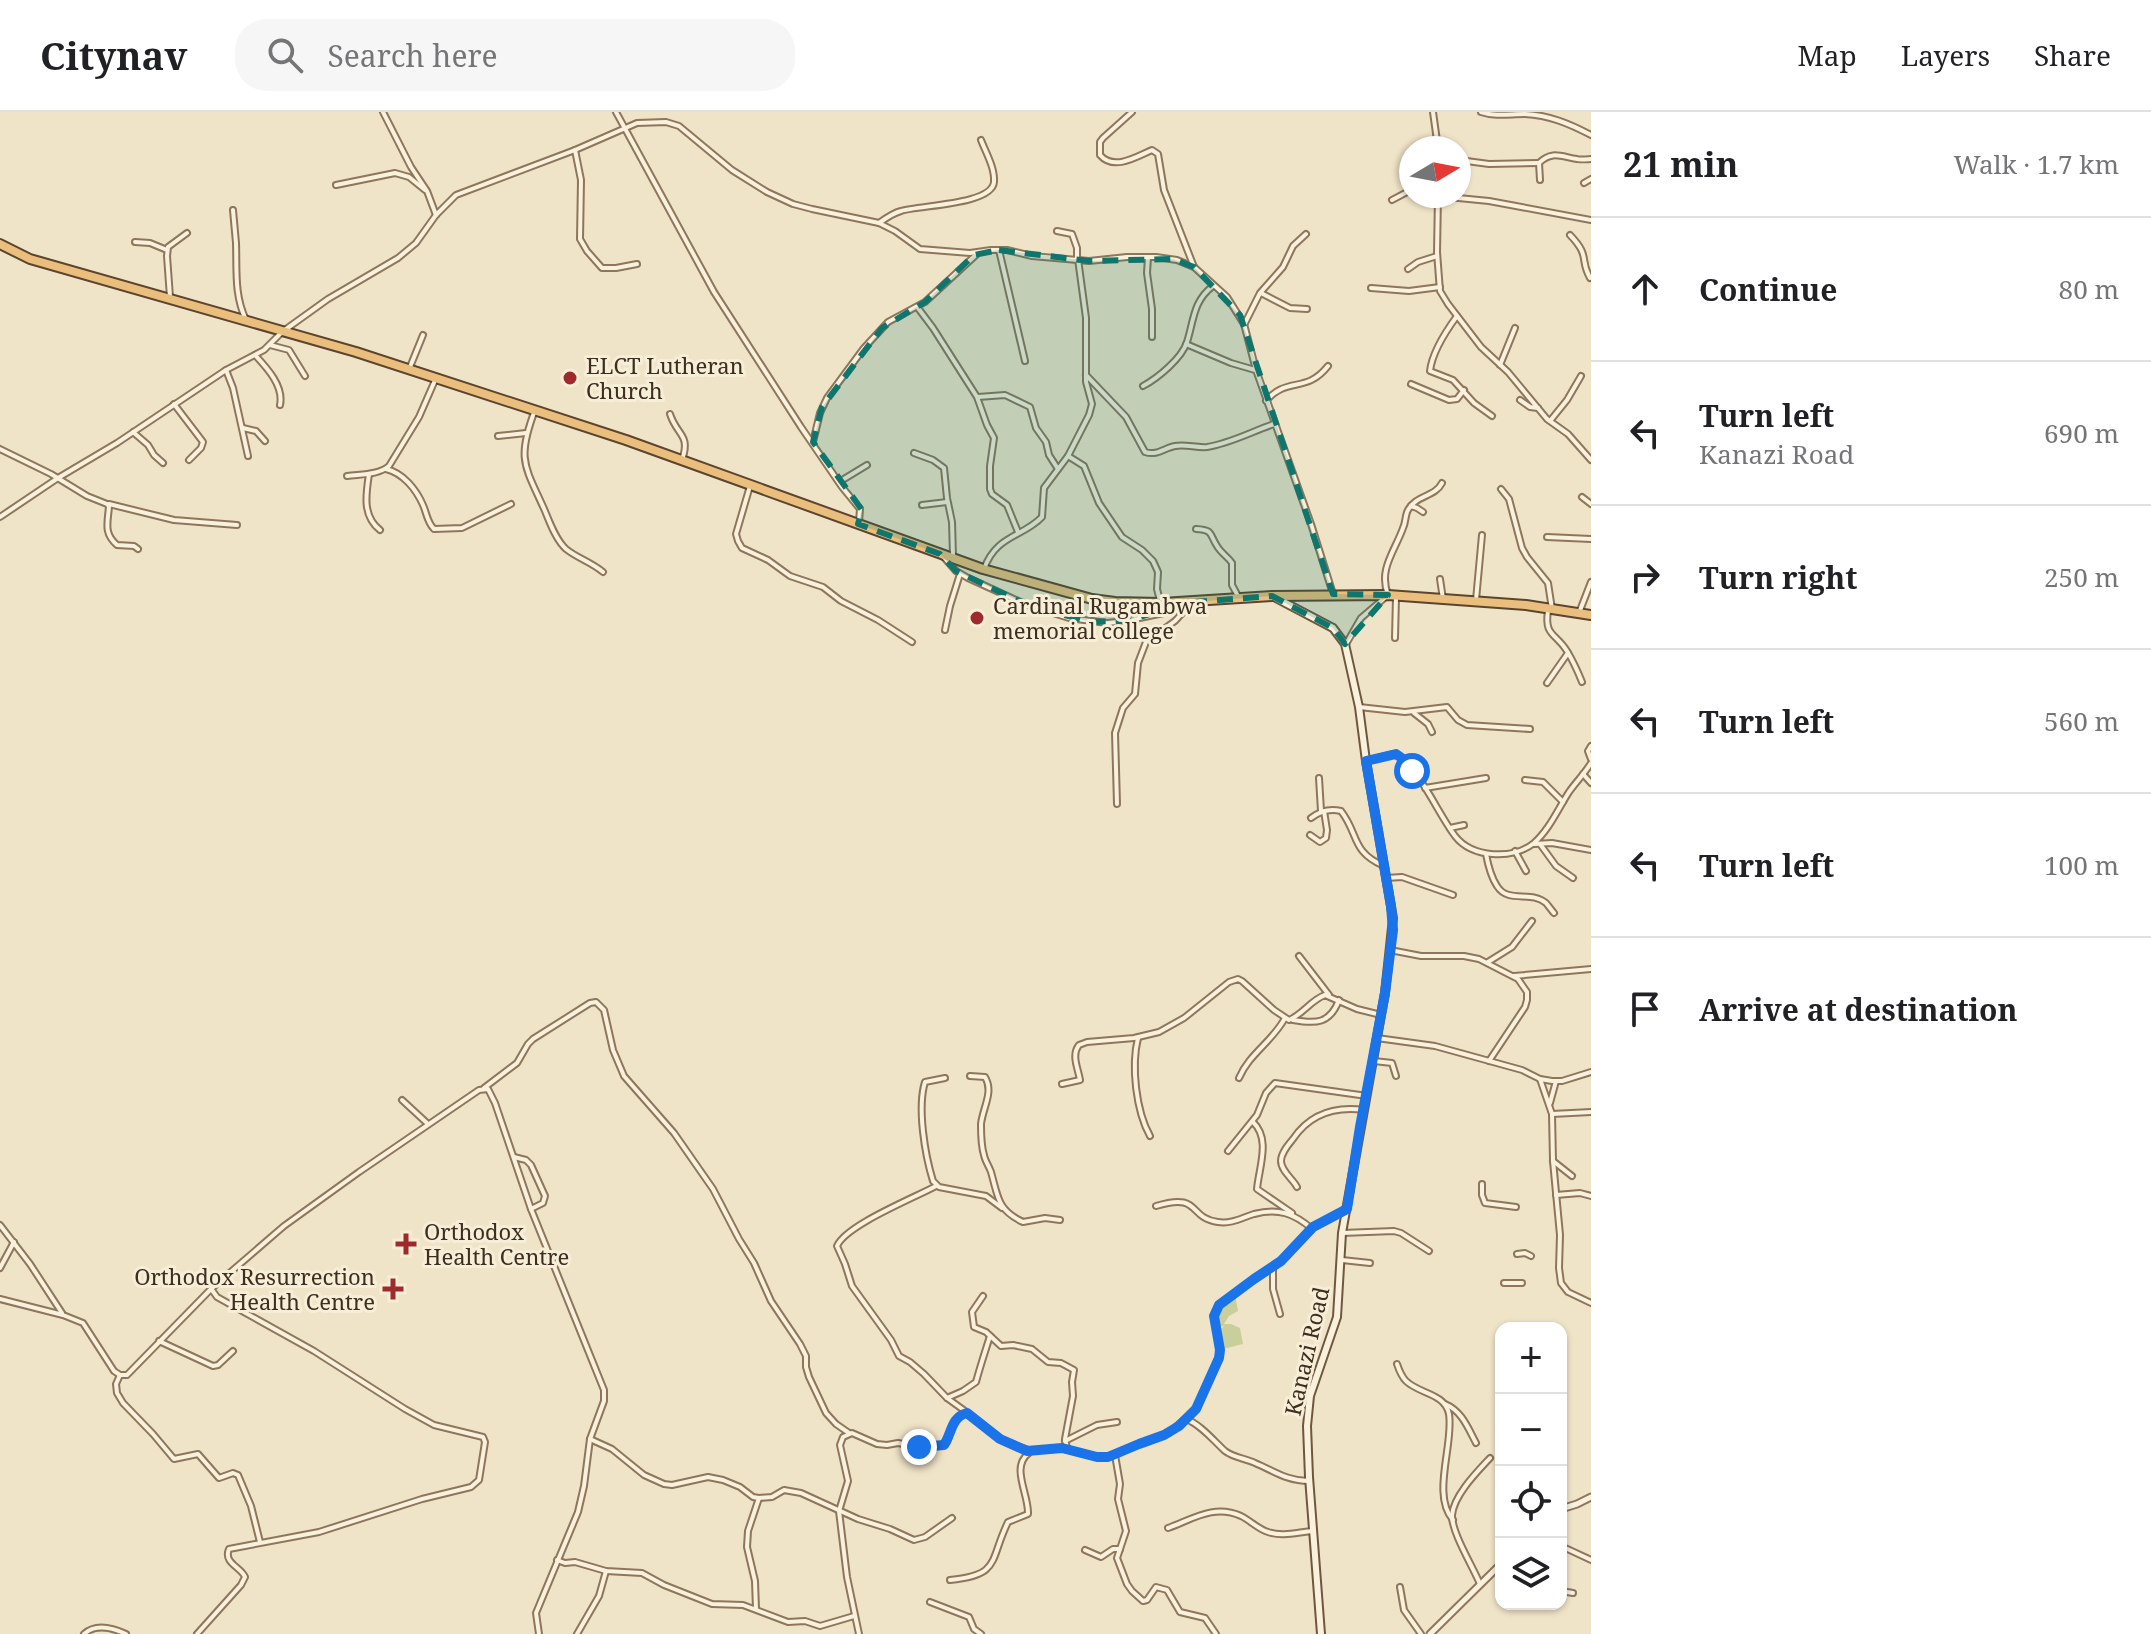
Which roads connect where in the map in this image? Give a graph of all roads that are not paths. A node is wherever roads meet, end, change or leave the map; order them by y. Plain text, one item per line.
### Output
1 (383, 112) edge
2 (616, 112) edge
3 (1132, 112) edge
4 (1433, 112) edge
5 (1481, 112) edge
6 (1555, 112) edge
7 (1557, 119) junction
8 (623, 128) junction
9 (1591, 135) edge
10 (1436, 136) edge
11 (981, 140) dead end
12 (575, 150) junction
13 (1591, 159) edge
14 (1471, 162) edge
15 (1539, 163) junction
16 (1591, 179) edge
17 (1540, 180) dead end
18 (1584, 183) dead end
19 (336, 185) dead end
20 (427, 191) junction
21 (1399, 196) edge
22 (1392, 200) dead end
23 (233, 210) dead end
24 (436, 215) junction
25 (1591, 220) edge
26 (879, 223) junction
27 (1057, 231) dead end
28 (187, 233) dead end
29 (1306, 234) dead end
30 (1570, 235) dead end
31 (135, 242) dead end
32 (0, 244) edge
33 (167, 250) junction
34 (999, 250) junction
35 (979, 252) junction
36 (1437, 256) junction
37 (1148, 257) junction
38 (1077, 259) junction
39 (637, 264) dead end
40 (1194, 267) junction
41 (1408, 269) dead end
42 (1591, 269) edge
43 (1590, 279) edge
44 (1213, 286) junction
45 (1440, 287) junction
46 (1371, 288) dead end
47 (1260, 293) junction
48 (171, 299) junction
49 (917, 307) junction
50 (1307, 309) dead end
51 (1457, 316) junction
52 (247, 322) junction
53 (1244, 324) junction
54 (1515, 328) dead end
55 (282, 332) junction
56 (423, 335) dead end
57 (1152, 337) dead end
58 (1186, 344) junction
59 (270, 345) junction
60 (255, 355) junction
61 (1025, 361) dead end
62 (1500, 365) junction
63 (1328, 366) dead end
64 (226, 370) junction
65 (409, 370) junction
66 (1256, 370) junction
67 (1085, 373) junction
68 (305, 376) dead end
69 (1581, 376) dead end
70 (436, 378) junction
71 (1411, 384) dead end
72 (1143, 386) dead end
73 (1464, 390) junction
74 (977, 397) junction
75 (1520, 400) dead end
76 (1266, 401) junction
77 (174, 404) junction
78 (280, 405) dead end
79 (1538, 408) junction
80 (535, 410) junction
81 (670, 414) dead end
82 (1492, 416) dead end
83 (1550, 421) junction
84 (1274, 424) junction
85 (243, 428) junction
86 (133, 432) junction
87 (526, 433) junction
88 (498, 436) dead end
89 (265, 441) dead end
90 (813, 442) junction
91 (0, 449) edge
92 (914, 453) dead end
93 (248, 456) dead end
94 (1068, 456) junction
95 (189, 460) dead end
96 (682, 460) junction
97 (1591, 460) edge
98 (163, 463) dead end
99 (867, 465) dead end
100 (386, 469) junction
101 (1058, 469) junction
102 (369, 474) junction
103 (347, 476) dead end
104 (58, 478) junction
105 (839, 482) junction
106 (1442, 483) dead end
107 (750, 485) junction
108 (1501, 489) dead end
109 (1582, 497) dead end
110 (948, 502) junction
111 (107, 504) junction
112 (511, 504) dead end
113 (1591, 504) edge
114 (922, 505) dead end
115 (1411, 506) junction
116 (1423, 512) dead end
117 (0, 517) edge
118 (858, 524) junction
119 (237, 525) dead end
120 (1196, 529) dead end
121 (380, 530) dead end
122 (1018, 532) junction
123 (1482, 535) dead end
124 (1547, 537) dead end
125 (1591, 539) edge
126 (138, 549) dead end
127 (940, 554) junction
128 (953, 558) junction
129 (983, 569) junction
130 (603, 572) dead end
131 (960, 574) junction
132 (1440, 579) dead end
133 (1591, 582) edge
134 (1333, 594) junction
135 (1392, 595) junction
136 (1272, 596) junction
137 (1240, 599) junction
138 (1443, 599) junction
139 (1476, 601) junction
140 (1162, 603) junction
141 (1190, 605) junction
142 (1550, 609) junction
143 (1579, 613) junction
144 (1591, 615) edge
145 (945, 630) dead end
146 (1395, 638) dead end
147 (912, 642) dead end
148 (1345, 644) junction
149 (1568, 653) junction
150 (1582, 682) dead end
151 (1547, 683) dead end
152 (1359, 707) junction
153 (1412, 712) junction
154 (1530, 729) dead end
155 (1432, 732) dead end
156 (1591, 746) edge
157 (1366, 761) junction
158 (1591, 761) edge
159 (1583, 774) junction
160 (1319, 778) dead end
161 (1486, 778) dead end
162 (1525, 780) dead end
163 (1591, 783) edge
164 (1425, 788) junction
165 (1563, 802) junction
166 (1117, 804) dead end
167 (1322, 811) junction
168 (1311, 818) dead end
169 (1464, 825) dead end
170 (1450, 828) junction
171 (1310, 835) dead end
172 (1532, 844) junction
173 (1540, 844) junction
174 (1591, 850) edge
175 (1515, 851) junction
176 (1486, 854) junction
177 (1384, 866) junction
178 (1526, 871) dead end
179 (1386, 878) junction
180 (1573, 878) dead end
181 (1453, 895) dead end
182 (1554, 913) dead end
183 (1532, 921) dead end
184 (1390, 949) junction
185 (1299, 956) dead end
186 (1486, 962) junction
187 (1591, 969) edge
188 (1514, 976) junction
189 (1329, 996) junction
190 (1339, 1000) junction
191 (1381, 1015) junction
192 (1287, 1019) junction
193 (1375, 1037) junction
194 (1138, 1038) junction
195 (1372, 1060) junction
196 (1489, 1061) junction
197 (1591, 1072) edge
198 (970, 1076) dead end
199 (1396, 1076) dead end
200 (945, 1078) dead end
201 (1239, 1078) dead end
202 (1540, 1079) junction
203 (1556, 1081) junction
204 (1062, 1084) dead end
205 (484, 1088) junction
206 (1367, 1096) junction
207 (402, 1100) dead end
208 (1550, 1105) junction
209 (1364, 1110) junction
210 (1591, 1112) edge
211 (1552, 1114) junction
212 (1253, 1122) junction
213 (428, 1124) junction
214 (1150, 1136) dead end
215 (1228, 1151) dead end
216 (513, 1157) junction
217 (1553, 1161) junction
218 (1572, 1176) dead end
219 (1482, 1184) dead end
220 (936, 1186) junction
221 (1297, 1187) dead end
222 (1556, 1195) junction
223 (1591, 1196) edge
224 (1156, 1206) dead end
225 (1516, 1207) dead end
226 (1003, 1208) junction
227 (531, 1209) junction
228 (1347, 1209) junction
229 (1293, 1214) junction
230 (1060, 1220) dead end
231 (0, 1225) edge
232 (1312, 1229) junction
233 (1342, 1233) junction
234 (14, 1242) junction
235 (1429, 1251) dead end
236 (1517, 1254) dead end
237 (1531, 1256) dead end
238 (1342, 1260) junction
239 (1370, 1263) dead end
240 (1273, 1267) junction
241 (0, 1268) edge
242 (1504, 1283) dead end
243 (1522, 1283) dead end
244 (211, 1289) junction
245 (983, 1296) dead end
246 (0, 1299) edge
247 (1591, 1303) edge
248 (1280, 1314) dead end
249 (63, 1315) junction
250 (990, 1335) junction
251 (159, 1341) junction
252 (233, 1351) dead end
253 (1397, 1364) dead end
254 (120, 1375) junction
255 (947, 1398) junction
256 (1445, 1404) junction
257 (967, 1413) junction
258 (1186, 1419) junction
259 (1117, 1422) dead end
260 (849, 1433) junction
261 (590, 1439) junction
262 (1065, 1441) junction
263 (1476, 1443) dead end
264 (1067, 1448) junction
265 (1031, 1451) junction
266 (1115, 1455) junction
267 (1490, 1458) dead end
268 (1309, 1481) junction
269 (1591, 1497) edge
270 (759, 1498) junction
271 (1567, 1507) edge
272 (839, 1511) junction
273 (952, 1518) dead end
274 (1453, 1520) junction
275 (1168, 1528) dead end
276 (1313, 1531) junction
277 (260, 1542) junction
278 (1120, 1549) junction
279 (1567, 1549) edge
280 (1085, 1550) dead end
281 (557, 1560) junction
282 (1591, 1560) edge
283 (1495, 1570) edge
284 (606, 1571) junction
285 (950, 1580) dead end
286 (1480, 1584) junction
287 (1400, 1587) dead end
288 (1567, 1592) edge
289 (1573, 1593) dead end
290 (930, 1602) dead end
291 (756, 1609) junction
292 (854, 1616) junction
293 (84, 1634) edge
294 (126, 1634) edge
295 (197, 1634) edge
296 (539, 1634) edge
297 (577, 1634) edge
298 (859, 1634) edge
299 (981, 1634) edge
300 (1216, 1634) edge
301 (1321, 1634) edge
302 (1421, 1634) edge
303 (1430, 1634) edge

1 - 20 street
2 - 8 street
3 - 40 street
4 - 10 street
5 - 7 street
6 - 7 street
7 - 9 street
8 - 12 street
8 - 26 street
8 - 90 street
11 - 26 street
12 - 24 street
12 - 39 street
13 - 15 street
14 - 15 street
15 - 17 street
16 - 18 street
19 - 20 street
20 - 24 street
21 - 22 street
23 - 52 street
24 - 55 street
25 - 36 street
26 - 35 street
27 - 38 street
28 - 33 street
29 - 47 street
30 - 43 street
31 - 33 street
32 - 48 highway
33 - 48 street
34 - 35 street
34 - 38 street
34 - 61 street
35 - 49 street
36 - 41 street
36 - 45 street
37 - 38 street
37 - 40 street
37 - 57 street
38 - 67 street
40 - 44 street
42 - 43 street
44 - 53 street
44 - 58 street
45 - 46 street
45 - 51 street
47 - 50 street
47 - 53 street
48 - 52 highway
49 - 74 street
49 - 90 street
51 - 62 street
51 - 73 street
52 - 55 highway
53 - 66 street
54 - 62 street
55 - 59 street
55 - 65 highway
56 - 65 street
58 - 66 street
58 - 72 street
59 - 60 street
59 - 68 street
60 - 64 street
60 - 78 street
62 - 79 street
63 - 76 street
64 - 77 street
64 - 85 street
65 - 70 highway
66 - 76 street
67 - 84 street
67 - 94 street
69 - 83 street
70 - 80 highway
70 - 100 street
71 - 73 street
73 - 82 street
74 - 101 street
74 - 122 street
75 - 79 street
76 - 84 street
77 - 86 street
77 - 95 street
79 - 83 street
80 - 87 street
80 - 96 highway
81 - 96 street
83 - 97 street
84 - 134 street
85 - 89 street
85 - 93 street
86 - 98 street
86 - 104 street
87 - 88 street
87 - 130 street
90 - 105 street
91 - 104 street
92 - 110 street
94 - 101 street
94 - 140 street
96 - 107 highway
99 - 105 street
100 - 102 street
100 - 112 street
101 - 122 street
102 - 103 street
102 - 121 street
104 - 111 street
104 - 117 street
105 - 118 street
106 - 115 street
107 - 118 highway
107 - 147 street
108 - 142 street
109 - 113 street
110 - 114 street
110 - 128 street
111 - 119 street
111 - 126 street
115 - 116 street
115 - 135 street
118 - 127 highway
120 - 137 street
122 - 129 street
123 - 139 street
124 - 125 street
127 - 128 highway
127 - 131 street
128 - 129 highway
129 - 140 highway
131 - 141 street
131 - 145 street
132 - 138 street
133 - 143 street
134 - 135 highway
134 - 136 highway
135 - 138 highway
135 - 146 street
135 - 148 street
136 - 137 highway
136 - 148 main road
137 - 141 highway
138 - 139 highway
139 - 142 highway
140 - 141 highway
141 - 166 street
142 - 143 highway
142 - 149 street
143 - 144 highway
148 - 152 main road, Kanazi Road
149 - 150 street
149 - 151 street
152 - 153 street
152 - 157 main road, Kanazi Road
153 - 154 street
153 - 155 street
156 - 158 street
157 - 164 street
157 - 177 main road, Kanazi Road
158 - 159 street
159 - 163 street
159 - 165 street
160 - 167 street
161 - 164 street
162 - 165 street
164 - 170 street
165 - 172 street
167 - 168 street
167 - 171 street
167 - 177 street
169 - 170 street
170 - 176 street
172 - 173 street
172 - 175 street
173 - 174 street
173 - 180 street
175 - 176 street
175 - 178 street
176 - 182 street
177 - 179 main road, Kanazi Road
179 - 181 street
179 - 184 main road, Kanazi Road
183 - 186 street
184 - 186 street
184 - 191 main road, Kanazi Road
185 - 189 street
186 - 188 street
187 - 188 street
188 - 196 street
189 - 190 street
189 - 192 street
190 - 191 street
190 - 192 street
191 - 193 main road, Kanazi Road
192 - 194 street
192 - 201 street
193 - 195 main road, Kanazi Road
193 - 196 street
194 - 204 street
194 - 214 street
195 - 199 street
195 - 206 main road, Kanazi Road
196 - 202 street
197 - 203 street
198 - 226 street
200 - 220 street
202 - 203 street
202 - 208 street
203 - 208 street
205 - 213 street
205 - 216 street
205 - 260 street
206 - 209 main road, Kanazi Road
206 - 212 street
207 - 213 street
208 - 211 street
209 - 221 street
209 - 228 main road, Kanazi Road
210 - 211 street
211 - 217 street
212 - 215 street
212 - 229 street
213 - 244 street
216 - 227 street
216 - 227 street
217 - 218 street
217 - 222 street
219 - 225 street
220 - 226 street
220 - 255 street
222 - 223 street
222 - 247 street
224 - 229 street
226 - 230 street
227 - 261 street
228 - 232 street
228 - 233 main road, Kanazi Road
229 - 232 street
231 - 234 street
232 - 240 street
233 - 235 street
233 - 238 main road, Kanazi Road
234 - 241 street
234 - 249 street
236 - 237 street
238 - 239 street
238 - 268 main road, Kanazi Road
240 - 248 street
240 - 258 street
242 - 243 street
244 - 251 street
244 - 277 street
245 - 250 street
246 - 249 street
249 - 254 street
250 - 255 street
250 - 262 street
251 - 252 street
251 - 254 street
253 - 256 street
254 - 277 street
255 - 257 street
256 - 263 street
256 - 274 street
257 - 260 street
257 - 265 street
258 - 266 street
258 - 268 street
259 - 262 street
260 - 272 street
261 - 270 street
261 - 281 street
262 - 264 street
264 - 265 street
264 - 266 street
265 - 285 street
266 - 278 street
267 - 274 street
268 - 276 main road, Kanazi Road
269 - 271 street
270 - 272 street
270 - 291 street
272 - 273 street
272 - 292 street
274 - 286 street
275 - 276 street
276 - 301 main road, Kanazi Road
277 - 295 street
278 - 280 street
278 - 300 street
279 - 282 street
281 - 284 street
281 - 296 street
283 - 286 street
284 - 291 street
284 - 297 street
286 - 303 street
287 - 302 street
288 - 289 street
290 - 299 street
291 - 292 street
292 - 298 street
293 - 294 street

